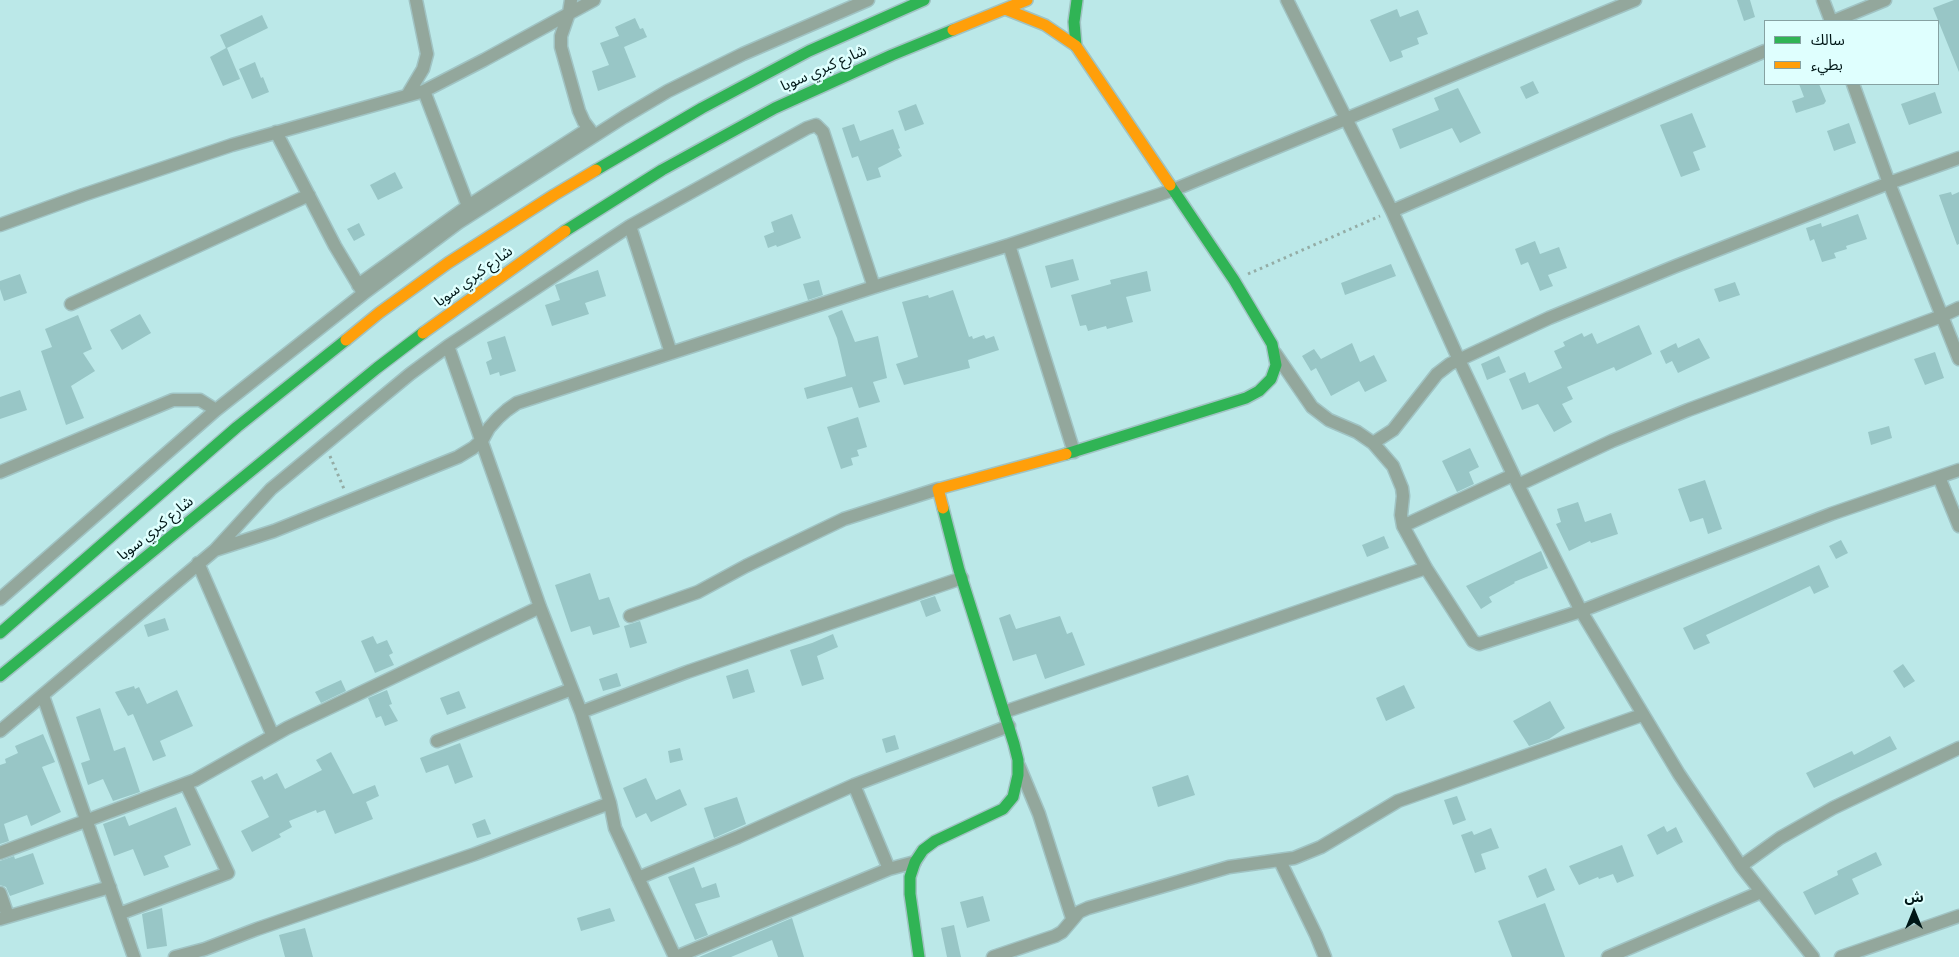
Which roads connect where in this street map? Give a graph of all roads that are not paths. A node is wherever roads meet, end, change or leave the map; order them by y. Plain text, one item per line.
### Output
1 (416, 0) edge
2 (594, 0) edge
3 (868, 0) edge
4 (924, 0) edge
5 (1027, 0) edge
6 (1077, 0) edge
7 (1287, 0) edge
8 (1635, 0) edge
9 (1823, 0) edge
10 (1885, 0) edge
11 (570, 6) edge
12 (1005, 9) junction
13 (1832, 20) edge
14 (1835, 20) edge
15 (1076, 46) junction
16 (1764, 51) edge
17 (1853, 85) edge
18 (424, 91) junction
19 (408, 94) junction
20 (1346, 120) junction
21 (276, 132) junction
22 (592, 133) junction
23 (1959, 158) edge
24 (1889, 183) junction
25 (1173, 190) junction
26 (308, 195) junction
27 (468, 206) junction
28 (1392, 211) junction
29 (0, 225) edge
30 (630, 226) junction
31 (1009, 245) junction
32 (874, 287) junction
33 (360, 289) junction
34 (71, 304) dead end
35 (1959, 308) edge
36 (1942, 316) junction
37 (448, 346) junction
38 (1275, 352) junction
39 (671, 353) junction
40 (1959, 359) edge
41 (1458, 360) junction
42 (216, 410) junction
43 (482, 439) junction
44 (1373, 443) junction
45 (1074, 452) junction
46 (1959, 470) edge
47 (0, 472) edge
48 (1939, 477) junction
49 (1516, 480) junction
50 (938, 489) junction
51 (1403, 526) junction
52 (1959, 526) edge
53 (215, 550) junction
54 (198, 563) junction
55 (1426, 568) junction
56 (962, 578) junction
57 (0, 599) edge
58 (540, 606) junction
59 (1581, 610) junction
60 (630, 616) dead end
61 (0, 633) edge
62 (0, 676) edge
63 (572, 689) junction
64 (43, 696) junction
65 (581, 712) junction
66 (1004, 712) junction
67 (1642, 716) junction
68 (1008, 726) junction
69 (0, 731) edge
70 (273, 736) junction
71 (437, 741) dead end
72 (1959, 748) edge
73 (1019, 766) junction
74 (186, 784) junction
75 (854, 785) junction
76 (610, 803) junction
77 (86, 820) junction
78 (0, 853) edge
79 (1280, 861) junction
80 (915, 862) junction
81 (1741, 866) junction
82 (889, 869) junction
83 (638, 878) junction
84 (110, 887) junction
85 (1761, 892) junction
86 (0, 893) edge
87 (119, 914) junction
88 (1959, 916) edge
89 (4, 918) edge
90 (1072, 918) junction
91 (134, 957) edge
92 (175, 957) edge
93 (675, 957) edge
94 (919, 957) edge
95 (993, 957) edge
96 (1324, 957) edge
97 (1608, 957) edge
98 (1813, 957) edge
99 (1841, 957) edge

1 - 19 street
2 - 11 street
3 - 22 street
4 - 61 main road, شارع كبري سوبا
5 - 12 main road, شارع كبري سوبا
6 - 15 main road
7 - 20 street
8 - 20 street
9 - 13 street
10 - 14 street
11 - 18 street
11 - 22 street
12 - 15 main road
12 - 62 main road, شارع كبري سوبا
15 - 25 main road
16 - 28 street
17 - 24 street
18 - 19 street
18 - 27 street
19 - 21 street
20 - 25 street
20 - 28 street
21 - 26 street
21 - 29 street
22 - 27 street
22 - 33 street
23 - 24 street
24 - 36 street
24 - 41 street
25 - 31 street
25 - 38 main road
26 - 33 street
26 - 34 street
27 - 33 street
28 - 41 street
30 - 32 street
30 - 37 street
30 - 39 street
31 - 32 street
31 - 45 street
32 - 39 street
33 - 42 street
35 - 36 street
36 - 40 street
36 - 49 street
37 - 43 street
37 - 53 street
38 - 44 street
38 - 45 main road
39 - 43 street
41 - 44 street
41 - 49 street
42 - 47 street
42 - 57 street
43 - 53 street
43 - 58 street
44 - 51 street
45 - 50 main road
46 - 48 street
48 - 52 street
48 - 59 street
49 - 51 street
49 - 59 street
50 - 56 main road
50 - 60 street
51 - 55 street
53 - 54 street
54 - 64 street
54 - 70 street
55 - 59 street
55 - 66 street
56 - 65 street
56 - 66 main road
58 - 63 street
58 - 70 street
59 - 67 street
63 - 65 street
63 - 71 street
64 - 69 street
64 - 77 street
65 - 76 street
66 - 68 main road
67 - 79 street
67 - 81 street
68 - 73 main road
68 - 75 street
70 - 74 street
72 - 81 street
73 - 80 main road
73 - 90 street
74 - 77 street
74 - 87 street
75 - 82 street
75 - 83 street
76 - 83 street
76 - 92 street
77 - 78 street
77 - 84 street
79 - 90 street
79 - 96 street
80 - 82 street
80 - 94 main road
81 - 85 street
82 - 93 street
83 - 93 street
84 - 87 street
84 - 89 street
85 - 97 street
85 - 98 street
86 - 89 street
87 - 91 street
88 - 99 street
90 - 95 street

